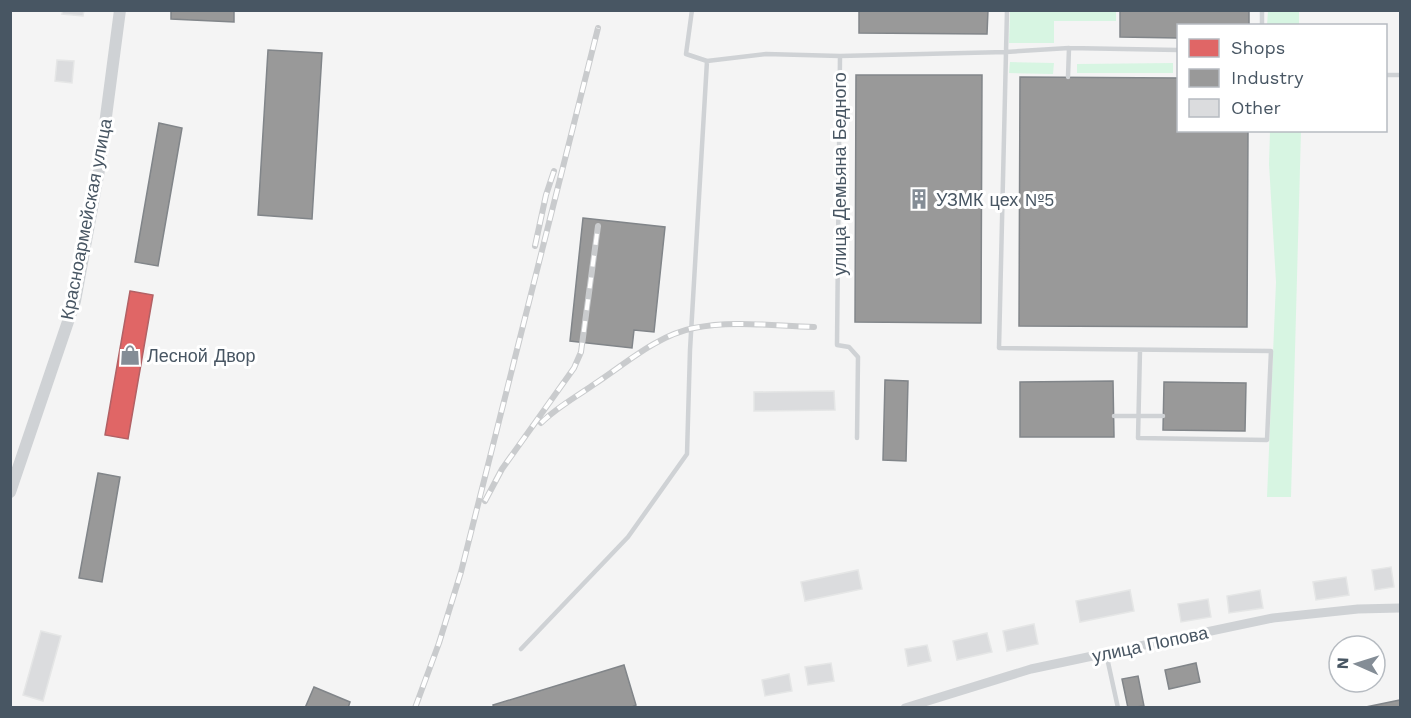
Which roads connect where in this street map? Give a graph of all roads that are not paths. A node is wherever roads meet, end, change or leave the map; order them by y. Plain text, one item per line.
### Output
1 (120, 10) edge
2 (692, 10) edge
3 (1006, 10) edge
4 (1069, 48) junction
5 (1177, 50) edge
6 (1006, 52) junction
7 (840, 56) junction
8 (707, 61) junction
9 (1068, 77) dead end
10 (1140, 350) junction
11 (1113, 416) dead end
12 (1139, 416) junction
13 (1163, 416) dead end
14 (857, 438) dead end
15 (10, 492) edge
16 (1401, 608) edge
17 (521, 649) dead end
18 (1106, 653) junction
19 (904, 708) edge
20 (1118, 708) edge

1 - 15 street, Красноармейская улица
2 - 8 lane
3 - 6 lane
4 - 5 lane, улица Демьяна Бедного
4 - 6 lane, улица Демьяна Бедного
4 - 9 lane
6 - 7 lane, улица Демьяна Бедного
6 - 10 lane
7 - 8 lane
7 - 14 lane, улица Демьяна Бедного
8 - 17 lane
10 - 12 lane
10 - 12 lane
11 - 12 lane
12 - 13 lane
16 - 18 street, улица Попова
18 - 19 street, улица Попова
18 - 20 lane

